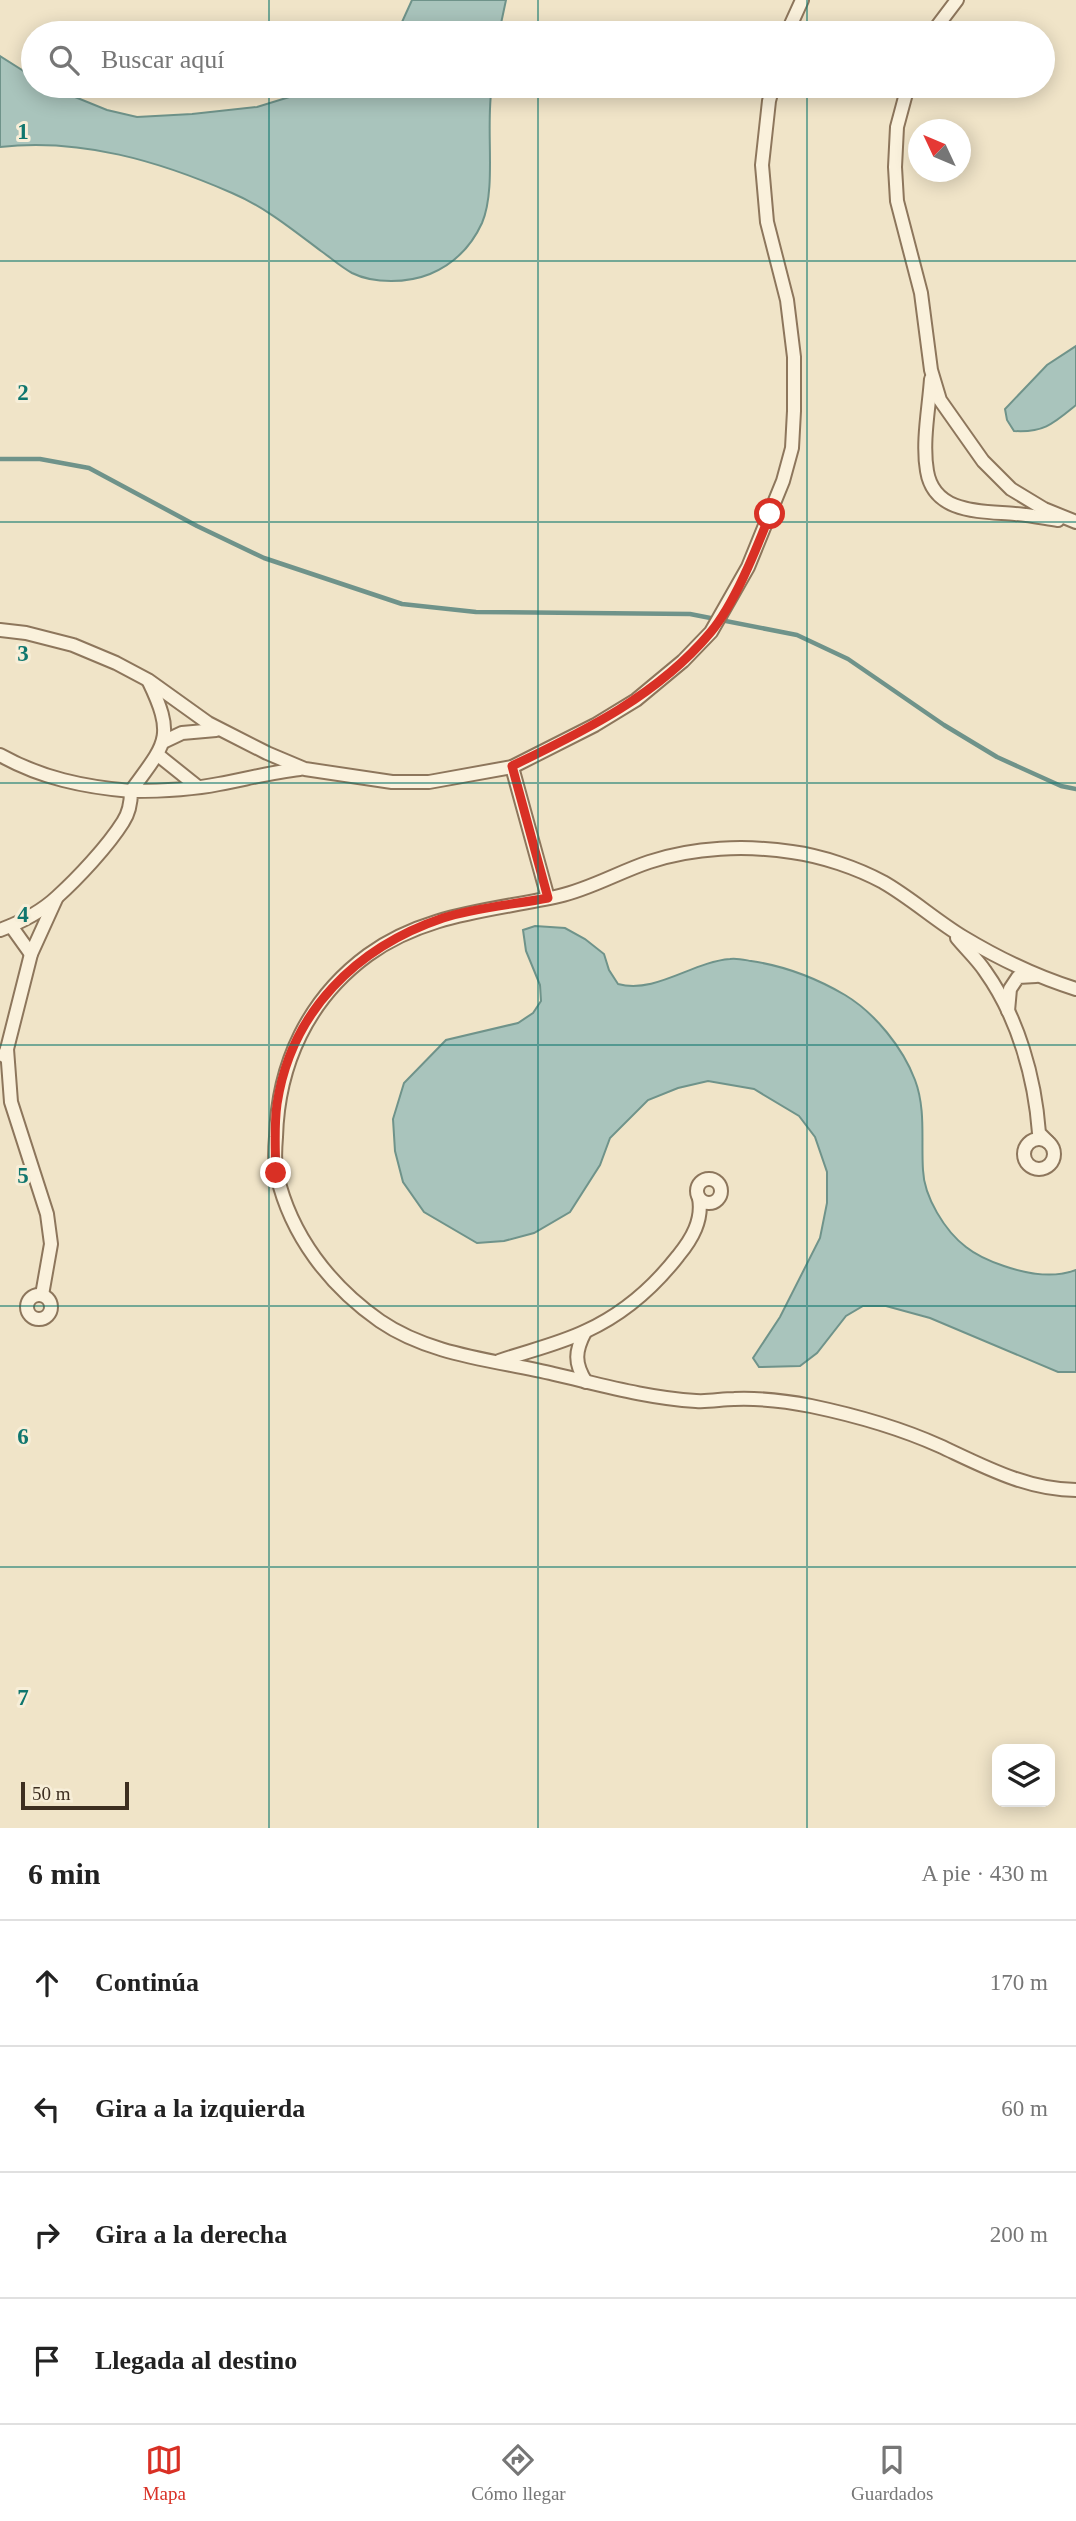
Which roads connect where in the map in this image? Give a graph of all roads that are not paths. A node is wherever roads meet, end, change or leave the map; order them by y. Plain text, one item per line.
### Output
1 (802, 0) edge
2 (957, 0) edge
3 (792, 21) edge
4 (941, 21) edge
5 (770, 98) edge
6 (905, 98) edge
7 (931, 370) junction
8 (1076, 522) edge
9 (0, 630) edge
10 (148, 681) junction
11 (220, 730) junction
12 (163, 742) junction
13 (0, 755) edge
14 (158, 755) junction
15 (512, 766) junction
16 (304, 769) junction
17 (198, 787) junction
18 (131, 791) junction
19 (548, 898) junction
20 (56, 899) junction
21 (948, 927) junction
22 (5, 928) edge
23 (31, 954) junction
24 (1040, 976) junction
25 (1076, 989) edge
26 (1008, 1012) junction
27 (7, 1049) junction
28 (0, 1062) edge
29 (6, 1098) edge
30 (1039, 1139) dead end
31 (699, 1198) junction
32 (716, 1202) junction
33 (701, 1212) junction
34 (42, 1295) dead end
35 (585, 1332) junction
36 (499, 1362) junction
37 (586, 1382) junction
38 (1076, 1490) edge

1 - 3 street
2 - 4 street
5 - 15 street
6 - 7 street
7 - 8 street
7 - 8 street
9 - 10 street
10 - 11 street
10 - 12 street
11 - 12 street
11 - 16 street
12 - 14 street
13 - 18 street
14 - 17 street
14 - 18 street
15 - 16 street
15 - 19 street
16 - 17 street
17 - 18 street
18 - 20 street
19 - 21 street
19 - 36 street
20 - 22 street
20 - 23 street
21 - 24 street
21 - 26 street
22 - 23 street
23 - 27 street
24 - 25 street
24 - 26 street
26 - 30 street
27 - 28 street
27 - 29 street
29 - 34 street
31 - 32 street
31 - 32 street
31 - 33 street
32 - 33 street
33 - 35 street
35 - 36 street
35 - 37 street
36 - 37 street
37 - 38 street

